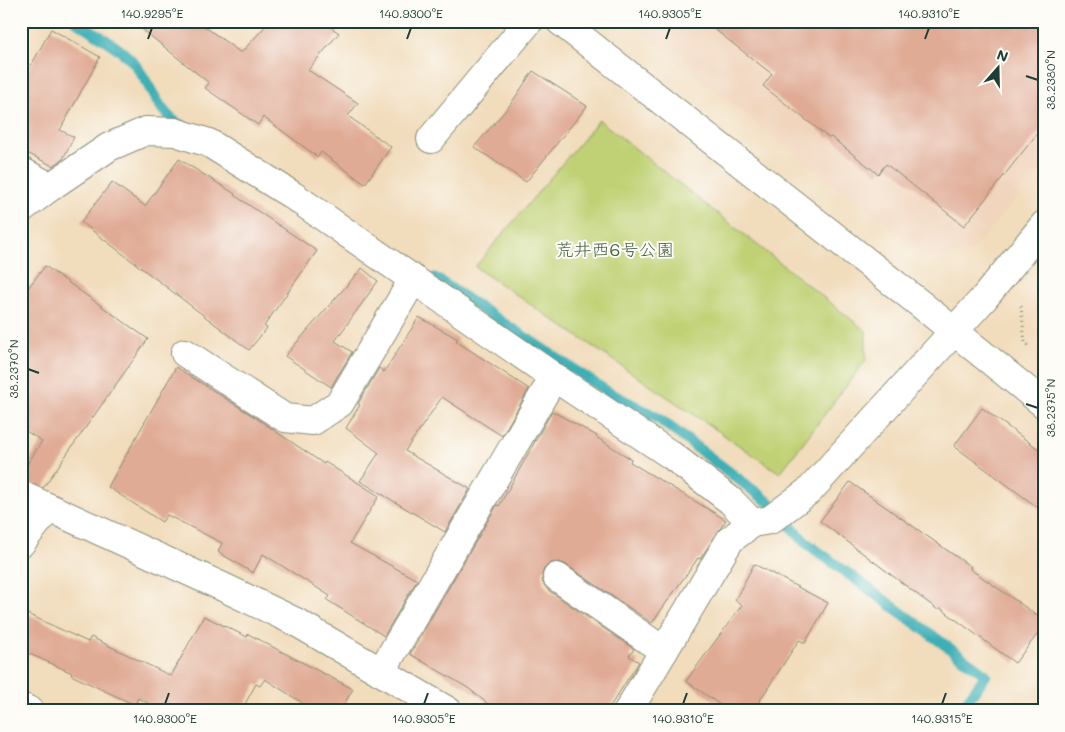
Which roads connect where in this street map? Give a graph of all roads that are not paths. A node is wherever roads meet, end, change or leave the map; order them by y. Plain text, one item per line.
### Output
1 (529, 21) edge
2 (560, 21) edge
3 (431, 140) dead end
4 (21, 171) edge
5 (50, 187) junction
6 (21, 209) edge
7 (1044, 225) edge
8 (413, 280) junction
9 (953, 332) junction
10 (185, 353) dead end
11 (554, 377) junction
12 (1044, 404) edge
13 (21, 495) edge
14 (49, 508) junction
15 (761, 521) junction
16 (21, 543) edge
17 (557, 578) dead end
18 (664, 650) junction
19 (382, 672) junction
20 (21, 707) edge
21 (30, 711) edge
22 (448, 711) edge
23 (628, 711) edge

1 - 3 street
2 - 9 street
4 - 5 street
5 - 6 street
5 - 8 street
7 - 9 street
8 - 10 street
8 - 11 street
9 - 12 street
9 - 15 street
11 - 15 street
11 - 19 street
13 - 14 street
14 - 16 street
14 - 19 street
15 - 18 street
17 - 18 street
18 - 23 street
19 - 22 street
20 - 21 street

